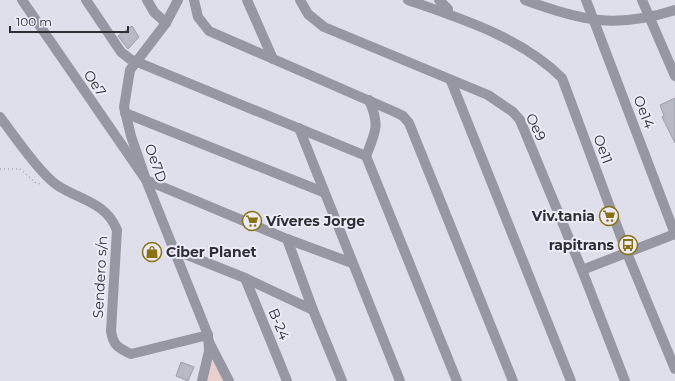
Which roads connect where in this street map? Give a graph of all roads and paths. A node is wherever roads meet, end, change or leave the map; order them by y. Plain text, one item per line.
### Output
1 (22, 0) edge
2 (86, 0) edge
3 (147, 0) edge
4 (178, 0) edge
5 (194, 0) edge
6 (247, 0) edge
7 (300, 0) edge
8 (408, 0) edge
9 (439, 0) edge
10 (525, 0) edge
11 (586, 0) edge
12 (642, 0) edge
13 (675, 10) edge
14 (448, 14) junction
15 (650, 18) junction
16 (594, 20) junction
17 (166, 23) junction
18 (273, 59) junction
19 (136, 61) junction
20 (675, 76) edge
21 (451, 81) junction
22 (369, 100) junction
23 (125, 113) junction
24 (0, 117) edge
25 (300, 128) junction
26 (366, 156) junction
27 (0, 169) edge
28 (146, 180) junction
29 (44, 184) dead end
30 (323, 192) junction
31 (675, 234) edge
32 (287, 239) junction
33 (175, 250) junction
34 (627, 253) junction
35 (352, 263) junction
36 (582, 270) junction
37 (245, 278) junction
38 (313, 310) junction
39 (209, 338) junction
40 (675, 369) edge
41 (202, 381) edge
42 (229, 381) edge
43 (287, 381) edge
44 (342, 381) edge
45 (400, 381) edge
46 (457, 381) edge
47 (513, 381) edge
48 (571, 381) edge
49 (625, 381) edge

1 - 28 street, Oe7
2 - 19 street
3 - 17 street
4 - 17 street, Oe7D
5 - 18 street
6 - 18 street
7 - 21 street, Oe9
8 - 14 street, Oe11
9 - 14 street
10 - 16 street
11 - 16 street, Oe14
12 - 15 street
13 - 15 street
14 - 34 street, Oe11
15 - 16 street
15 - 20 street
16 - 31 street, Oe14
17 - 19 street, Oe7D
18 - 22 street
19 - 23 street, Oe7D
19 - 25 street
21 - 36 street, Oe9
21 - 48 street
22 - 26 street
22 - 47 street
23 - 28 street, Oe7D
23 - 30 street
24 - 39 street, Sendero s/n
25 - 26 street
25 - 30 street
26 - 46 street
27 - 29 path
28 - 32 street
28 - 33 street, Oe7D
30 - 35 street
31 - 34 street
32 - 35 street
32 - 38 street
33 - 37 street
33 - 39 street, Oe7D
34 - 36 street
34 - 40 street, Oe11
35 - 45 street
36 - 49 street, Oe9
37 - 38 street
37 - 43 street, B-24
38 - 44 street
39 - 41 street
39 - 42 street, Oe7D

